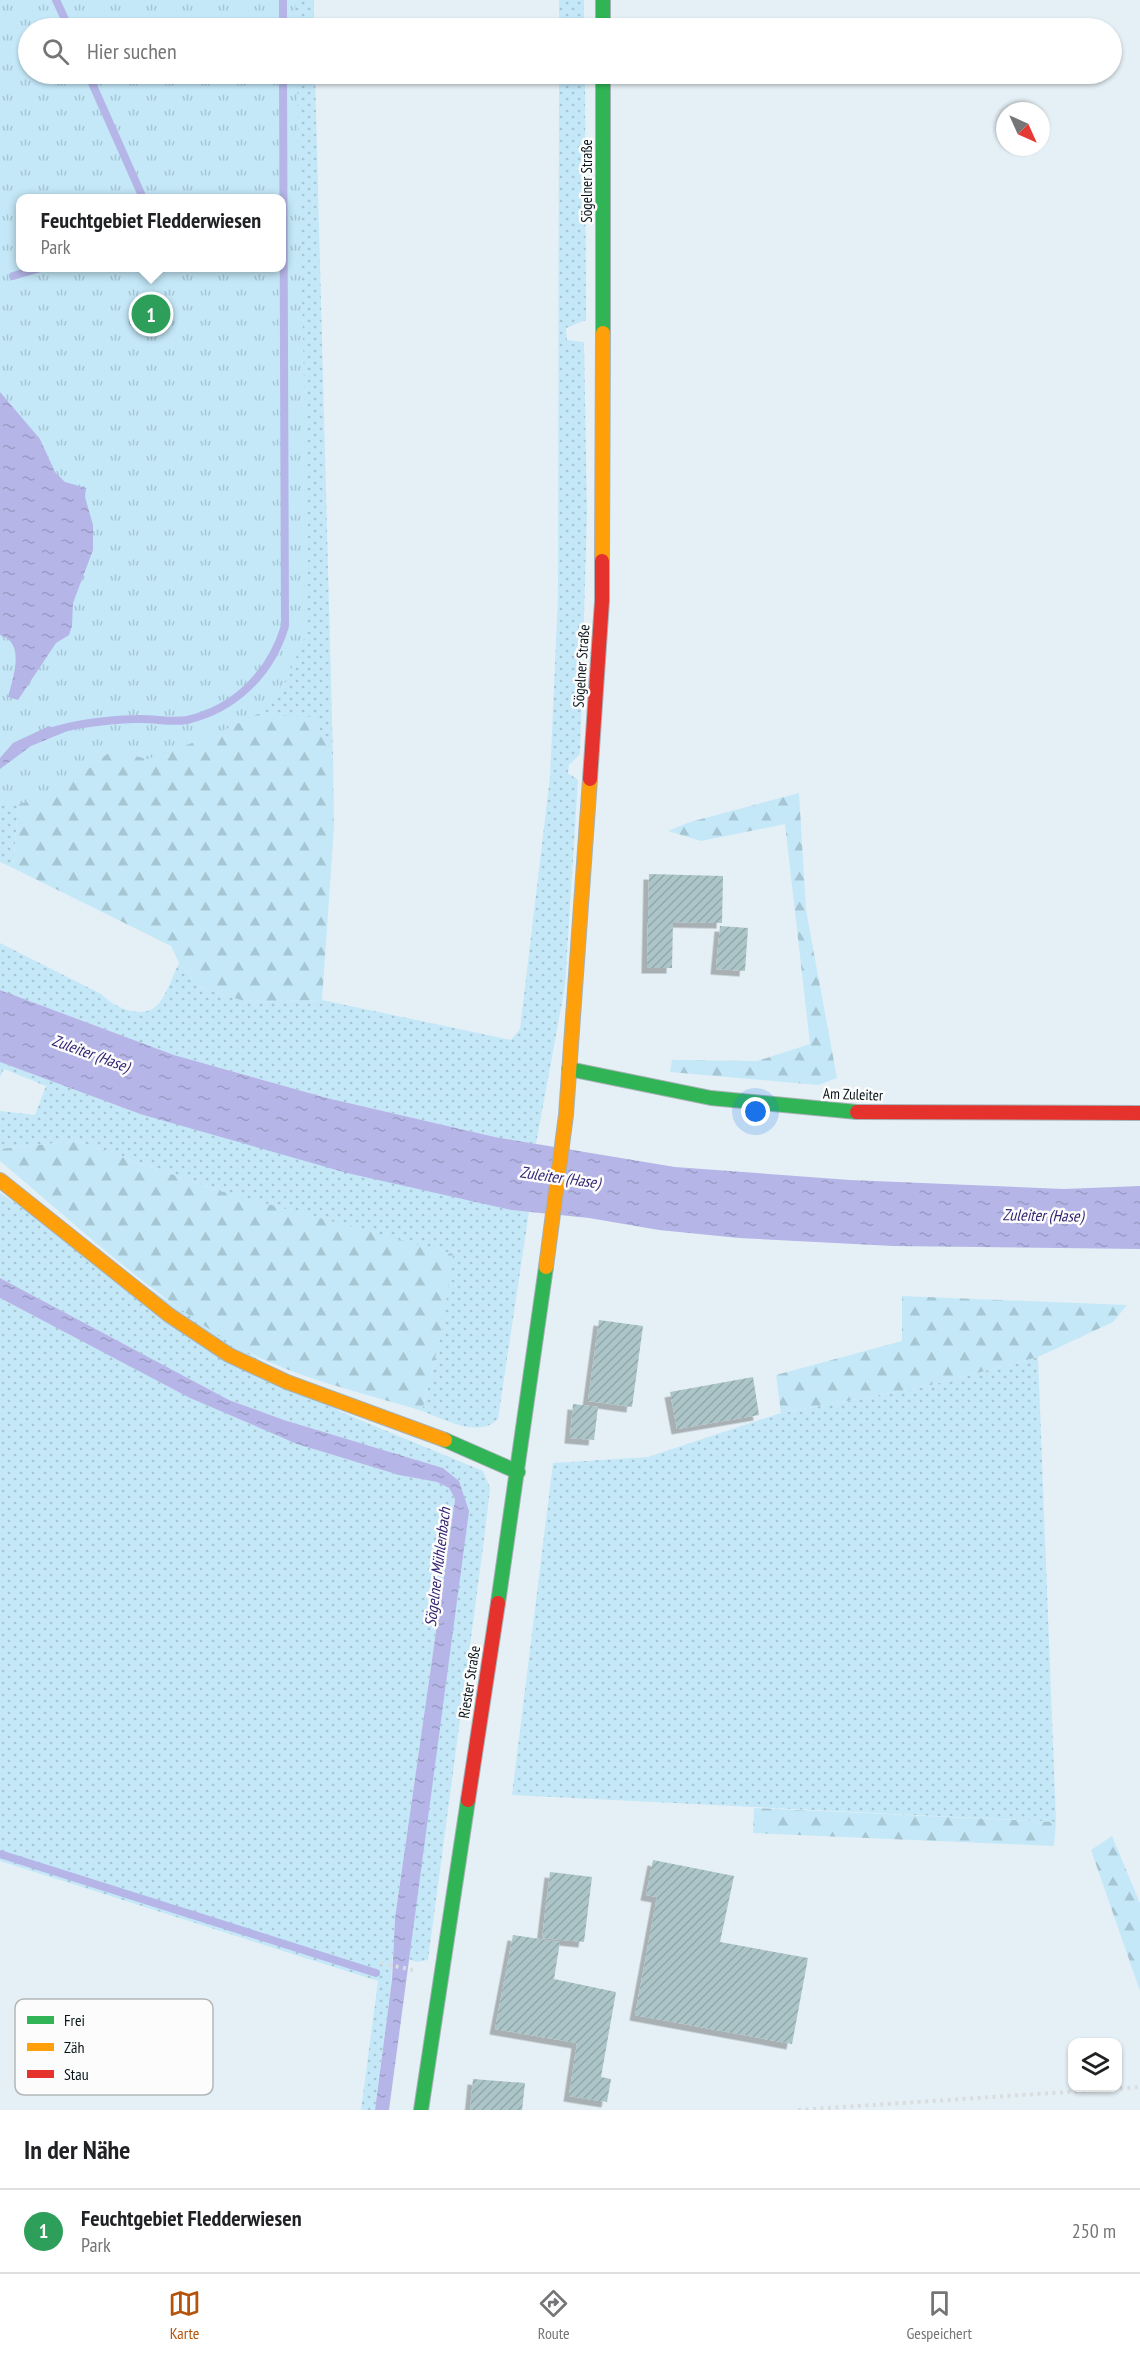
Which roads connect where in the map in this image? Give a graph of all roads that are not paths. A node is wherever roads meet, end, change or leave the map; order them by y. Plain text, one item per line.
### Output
1 (603, 0) edge
2 (603, 18) edge
3 (603, 84) edge
4 (569, 1069) junction
5 (1140, 1113) edge
6 (0, 1180) edge
7 (546, 1258) joint
8 (518, 1472) junction
9 (421, 2110) edge

1 - 2 street
3 - 4 street, Sögelner Straße
4 - 5 street, Am Zuleiter
4 - 7 street, Sögelner Straße
6 - 8 street
7 - 8 street, Riester Straße
8 - 9 street, Riester Straße

